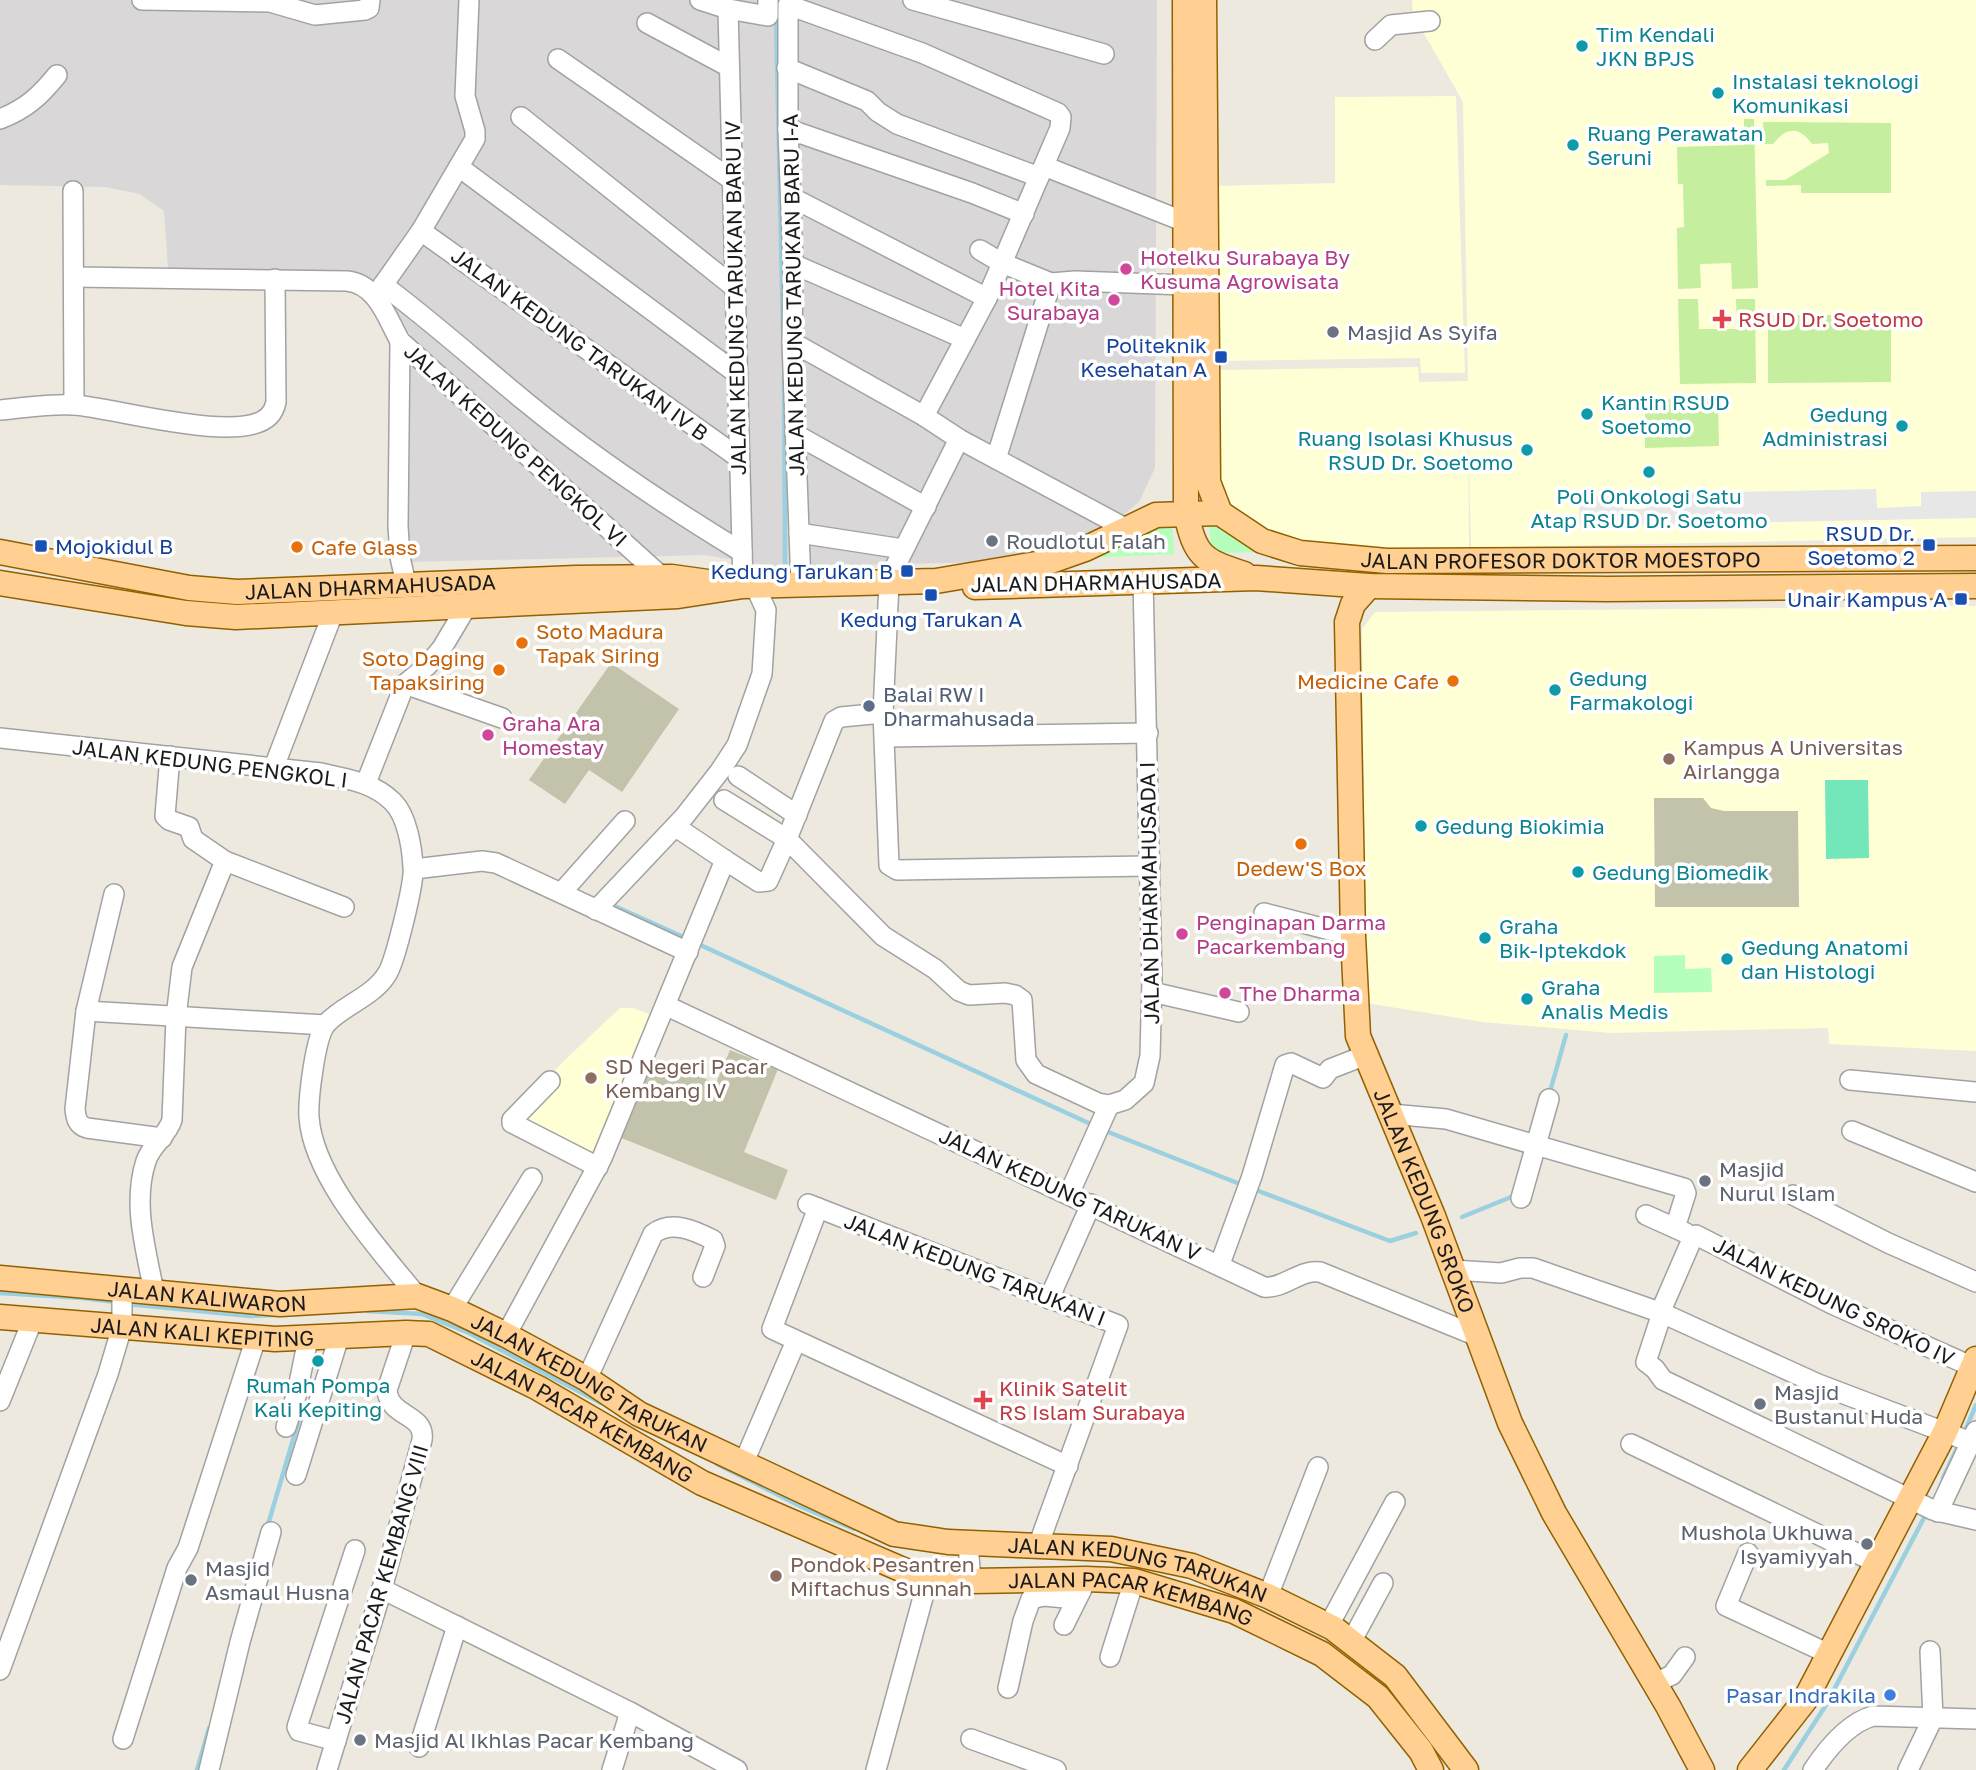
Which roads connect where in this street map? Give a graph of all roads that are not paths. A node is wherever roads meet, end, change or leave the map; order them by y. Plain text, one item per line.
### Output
1 (142, 0) edge
2 (370, 0) edge
3 (469, 0) edge
4 (701, 0) edge
5 (913, 0) edge
6 (1185, 0) edge
7 (1204, 0) edge
8 (728, 9) junction
9 (778, 12) edge
10 (1430, 21) dead end
11 (647, 23) dead end
12 (1375, 40) dead end
13 (1104, 54) dead end
14 (558, 58) dead end
15 (729, 67) junction
16 (788, 68) junction
17 (57, 75) dead end
18 (521, 117) dead end
19 (0, 119) edge
20 (788, 129) junction
21 (459, 167) junction
22 (1042, 172) junction
23 (732, 180) junction
24 (73, 191) dead end
25 (791, 197) junction
26 (1024, 214) junction
27 (1185, 222) junction
28 (421, 231) junction
29 (980, 250) dead end
30 (1002, 263) junction
31 (793, 264) junction
32 (75, 277) junction
33 (275, 279) junction
34 (1051, 283) junction
35 (1185, 285) junction
36 (734, 287) junction
37 (379, 290) junction
38 (987, 298) junction
39 (965, 339) junction
40 (400, 341) junction
41 (792, 342) junction
42 (736, 373) junction
43 (74, 405) junction
44 (0, 410) edge
45 (924, 416) junction
46 (795, 434) junction
47 (959, 439) junction
48 (1186, 450) junction
49 (739, 458) junction
50 (996, 459) junction
51 (926, 508) junction
52 (1220, 513) junction
53 (1186, 514) junction
54 (1156, 515) junction
55 (1127, 528) junction
56 (799, 533) junction
57 (903, 549) junction
58 (0, 552) edge
59 (741, 552) junction
60 (1976, 558) edge
61 (54, 563) junction
62 (88, 569) junction
63 (662, 577) junction
64 (1255, 578) junction
65 (1143, 580) junction
66 (936, 581) junction
67 (0, 583) edge
68 (889, 583) junction
69 (409, 584) junction
70 (801, 585) junction
71 (749, 586) junction
72 (1369, 586) junction
73 (1976, 586) edge
74 (52, 591) junction
75 (82, 596) junction
76 (467, 606) junction
77 (416, 609) junction
78 (333, 612) junction
79 (405, 684) junction
80 (883, 713) junction
81 (502, 718) dead end
82 (1148, 733) junction
83 (0, 737) edge
84 (885, 737) junction
85 (170, 756) junction
86 (274, 767) junction
87 (738, 776) dead end
88 (366, 783) junction
89 (724, 800) dead end
90 (797, 815) junction
91 (625, 821) dead end
92 (679, 829) dead end
93 (788, 839) junction
94 (225, 860) junction
95 (725, 860) junction
96 (1150, 866) junction
97 (414, 869) junction
98 (562, 892) junction
99 (114, 894) dead end
100 (344, 906) dead end
101 (596, 910) junction
102 (1264, 913) dead end
103 (1353, 936) junction
104 (690, 945) junction
105 (1152, 992) junction
106 (667, 1006) junction
107 (86, 1011) junction
108 (1239, 1012) dead end
109 (176, 1017) junction
110 (325, 1025) junction
111 (1366, 1055) junction
112 (1850, 1080) dead end
113 (550, 1081) dead end
114 (1976, 1092) edge
115 (1549, 1099) dead end
116 (1391, 1114) junction
117 (1103, 1120) junction
118 (1852, 1131) dead end
119 (162, 1138) junction
120 (1533, 1143) junction
121 (598, 1167) junction
122 (532, 1178) dead end
123 (1976, 1182) edge
124 (1069, 1194) junction
125 (1793, 1195) dead end
126 (1521, 1198) dead end
127 (1091, 1204) junction
128 (1646, 1215) dead end
129 (1675, 1228) junction
130 (1693, 1237) junction
131 (1220, 1264) junction
132 (1453, 1270) junction
133 (703, 1277) dead end
134 (0, 1278) edge
135 (1976, 1282) edge
136 (154, 1292) junction
137 (122, 1293) junction
138 (417, 1296) junction
139 (1049, 1299) junction
140 (452, 1309) junction
141 (1661, 1313) junction
142 (0, 1317) edge
143 (33, 1319) junction
144 (122, 1325) junction
145 (406, 1333) junction
146 (506, 1335) junction
147 (1478, 1336) junction
148 (339, 1337) junction
149 (256, 1338) junction
150 (308, 1339) junction
151 (796, 1341) junction
152 (1974, 1370) edge
153 (587, 1380) junction
154 (0, 1401) edge
155 (286, 1427) dead end
156 (1965, 1437) edge
157 (1631, 1444) dead end
158 (744, 1462) junction
159 (1068, 1466) junction
160 (1318, 1467) dead end
161 (296, 1475) dead end
162 (1395, 1502) dead end
163 (1925, 1506) junction
164 (1976, 1520) edge
165 (271, 1532) dead end
166 (969, 1546) junction
167 (1038, 1546) junction
168 (355, 1550) dead end
169 (1748, 1553) dead end
170 (1877, 1563) junction
171 (971, 1578) junction
172 (928, 1579) junction
173 (1134, 1581) junction
174 (1383, 1583) dead end
175 (382, 1589) junction
176 (1081, 1589) junction
177 (1268, 1596) junction
178 (1064, 1625) dead end
179 (1329, 1625) junction
180 (457, 1626) junction
181 (1351, 1642) junction
182 (1930, 1651) dead end
183 (1829, 1654) junction
184 (1110, 1657) dead end
185 (1685, 1657) dead end
186 (0, 1670) edge
187 (1655, 1683) junction
188 (1008, 1688) dead end
189 (630, 1712) junction
190 (1933, 1718) junction
191 (1976, 1719) edge
192 (123, 1739) dead end
193 (971, 1739) dead end
194 (336, 1741) junction
195 (418, 1747) dead end
196 (209, 1770) edge
197 (327, 1770) edge
198 (612, 1770) edge
199 (737, 1770) edge
200 (876, 1770) edge
201 (1056, 1770) edge
202 (1432, 1770) edge
203 (1466, 1770) edge
204 (1702, 1770) edge
205 (1750, 1770) edge
206 (1813, 1770) edge
207 (1908, 1770) edge

1 - 2 street
3 - 21 street
4 - 8 street
5 - 13 street
6 - 27 main road
7 - 52 main road
8 - 9 street
8 - 15 street, JALAN KEDUNG TARUKAN BARU IV
9 - 16 street, JALAN KEDUNG TARUKAN BARU I-A
9 - 22 street
10 - 12 street
11 - 15 street
14 - 23 street
15 - 23 street, JALAN KEDUNG TARUKAN BARU IV
16 - 20 street, JALAN KEDUNG TARUKAN BARU I-A
16 - 22 street
17 - 19 street
18 - 36 street
20 - 25 street, JALAN KEDUNG TARUKAN BARU I-A
20 - 26 street
21 - 28 street
21 - 42 street
22 - 26 street
22 - 27 street
23 - 36 street, JALAN KEDUNG TARUKAN BARU IV
24 - 32 street
25 - 31 street, JALAN KEDUNG TARUKAN BARU I-A
25 - 38 street
26 - 30 street
27 - 35 main road
28 - 37 street
28 - 49 street, JALAN KEDUNG TARUKAN IV B
29 - 30 street
30 - 34 street
30 - 38 street
31 - 39 street
31 - 41 street, JALAN KEDUNG TARUKAN BARU I-A
32 - 33 street
32 - 43 street
33 - 37 street
33 - 43 street
34 - 35 street
34 - 50 street
35 - 48 main road
36 - 42 street, JALAN KEDUNG TARUKAN BARU IV
37 - 40 street, JALAN KEDUNG PENGKOL VI
37 - 59 street
38 - 39 street
39 - 45 street
40 - 63 street, JALAN KEDUNG PENGKOL VI
40 - 69 street
41 - 45 street
41 - 46 street, JALAN KEDUNG TARUKAN BARU I-A
42 - 49 street, JALAN KEDUNG TARUKAN BARU IV
43 - 44 street
45 - 47 street
46 - 51 street
46 - 56 street, JALAN KEDUNG TARUKAN BARU I-A
47 - 50 street
47 - 51 street
48 - 53 main road
48 - 54 main road
49 - 59 street, JALAN KEDUNG TARUKAN BARU IV
50 - 55 street
51 - 57 street
52 - 53 main road
52 - 60 main road, JALAN PROFESOR DOKTOR MOESTOPO
53 - 54 main road
53 - 64 main road
54 - 55 main road, JALAN DHARMAHUSADA
55 - 66 main road, JALAN DHARMAHUSADA
56 - 57 street
56 - 70 street, JALAN KEDUNG TARUKAN BARU I-A
57 - 68 street
58 - 61 main road, JALAN DHARMAHUSADA
59 - 71 street, JALAN KEDUNG TARUKAN BARU IV
61 - 62 main road, JALAN DHARMAHUSADA
61 - 74 main road
62 - 69 main road, JALAN DHARMAHUSADA
62 - 75 main road
63 - 69 main road, JALAN DHARMAHUSADA
63 - 71 main road, JALAN DHARMAHUSADA
64 - 65 main road, JALAN DHARMAHUSADA
64 - 72 main road, JALAN PROFESOR DOKTOR MOESTOPO
65 - 66 main road, JALAN DHARMAHUSADA
65 - 82 street, JALAN DHARMAHUSADA I
66 - 68 main road, JALAN DHARMAHUSADA
67 - 74 main road, JALAN DHARMAHUSADA
68 - 70 main road, JALAN DHARMAHUSADA
68 - 80 street
69 - 77 street
70 - 71 main road, JALAN DHARMAHUSADA
71 - 76 main road, JALAN DHARMAHUSADA
71 - 101 street, JALAN KEDUNG TARUKAN BARU IV
72 - 73 main road, JALAN PROFESOR DOKTOR MOESTOPO
72 - 103 main road, JALAN KEDUNG SROKO
74 - 75 main road, JALAN DHARMAHUSADA
75 - 78 main road, JALAN DHARMAHUSADA
76 - 77 main road, JALAN DHARMAHUSADA
76 - 79 street
77 - 78 main road, JALAN DHARMAHUSADA
78 - 86 street
79 - 81 street
79 - 88 street
80 - 84 street
80 - 90 street
82 - 84 street
82 - 96 street, JALAN DHARMAHUSADA I
83 - 85 street, JALAN KEDUNG PENGKOL I
84 - 96 street
85 - 86 street, JALAN KEDUNG PENGKOL I
85 - 94 street
86 - 88 street, JALAN KEDUNG PENGKOL I
87 - 90 street
88 - 97 street, JALAN KEDUNG PENGKOL I
89 - 93 street
90 - 93 street
91 - 98 street
92 - 95 street
93 - 95 street
93 - 117 street
94 - 100 street
94 - 109 street
95 - 104 street
96 - 105 street, JALAN DHARMAHUSADA I
97 - 98 street
97 - 110 street, JALAN KEDUNG PENGKOL I
98 - 101 street
99 - 107 street
101 - 104 street
102 - 103 street
103 - 111 main road, JALAN KEDUNG SROKO
104 - 106 street
105 - 108 street
105 - 117 street, JALAN DHARMAHUSADA I
106 - 121 street
106 - 124 street, JALAN KEDUNG TARUKAN V
107 - 109 street
107 - 119 street
109 - 110 street
109 - 119 street
110 - 138 street
111 - 116 main road, JALAN KEDUNG SROKO
111 - 131 street
112 - 114 street
113 - 121 street
115 - 120 street
116 - 120 street
116 - 132 main road, JALAN KEDUNG SROKO
117 - 124 street
118 - 123 street
119 - 136 street
120 - 126 street
120 - 129 street
121 - 146 street
122 - 140 street
124 - 127 street, JALAN KEDUNG TARUKAN V
125 - 135 street
127 - 131 street, JALAN KEDUNG TARUKAN V
127 - 139 street
128 - 129 street
129 - 130 street
130 - 141 street, JALAN KEDUNG SROKO IV
130 - 152 street, JALAN KEDUNG SROKO IV
131 - 147 street, JALAN KEDUNG TARUKAN V
132 - 141 street
132 - 147 main road, JALAN KEDUNG SROKO
133 - 153 street
134 - 137 main road, JALAN KALIWARON
136 - 137 main road, JALAN KALIWARON
136 - 138 main road, JALAN KALIWARON
137 - 144 street
138 - 140 main road, JALAN KEDUNG TARUKAN
139 - 151 street, JALAN KEDUNG TARUKAN I
139 - 159 street, JALAN KEDUNG TARUKAN I
140 - 146 main road, JALAN KEDUNG TARUKAN
141 - 156 street
141 - 163 street, JALAN KEDUNG SROKO IV
142 - 143 main road, JALAN KALI KEPITING
143 - 144 main road, JALAN KALI KEPITING
143 - 154 street
144 - 149 main road, JALAN KALI KEPITING
144 - 186 street
145 - 148 main road, JALAN KALI KEPITING
145 - 172 main road, JALAN PACAR KEMBANG
145 - 175 street, JALAN PACAR KEMBANG VIII
146 - 153 main road, JALAN KEDUNG TARUKAN
147 - 187 main road, JALAN KEDUNG SROKO
148 - 150 main road, JALAN KALI KEPITING
148 - 161 street
149 - 150 main road, JALAN KALI KEPITING
149 - 192 street
150 - 155 street
151 - 158 street
151 - 159 street
152 - 156 main road
153 - 158 main road, JALAN KEDUNG TARUKAN
156 - 163 main road
157 - 170 street
158 - 166 main road, JALAN KEDUNG TARUKAN
159 - 167 street, JALAN KEDUNG TARUKAN I
160 - 177 street
162 - 179 street
163 - 164 street
163 - 170 main road
165 - 196 street
166 - 167 main road, JALAN KEDUNG TARUKAN
166 - 171 street
167 - 177 main road, JALAN KEDUNG TARUKAN
168 - 194 street
169 - 183 street
170 - 183 main road
171 - 172 main road, JALAN PACAR KEMBANG
171 - 176 main road, JALAN PACAR KEMBANG
172 - 200 street
173 - 176 main road, JALAN PACAR KEMBANG
173 - 184 street
173 - 202 main road, JALAN PACAR KEMBANG
174 - 181 street
175 - 180 street
175 - 194 street, JALAN PACAR KEMBANG VIII
176 - 178 street
176 - 188 street
177 - 179 main road, JALAN KEDUNG TARUKAN
179 - 181 main road, JALAN KEDUNG TARUKAN
180 - 189 street
180 - 195 street
181 - 203 main road, JALAN KEDUNG TARUKAN
182 - 190 street
183 - 205 main road
185 - 187 street
187 - 204 main road, JALAN KEDUNG SROKO
189 - 198 street
189 - 199 street
190 - 191 street
190 - 206 street
190 - 207 street
193 - 201 street
194 - 197 street, JALAN PACAR KEMBANG VIII

